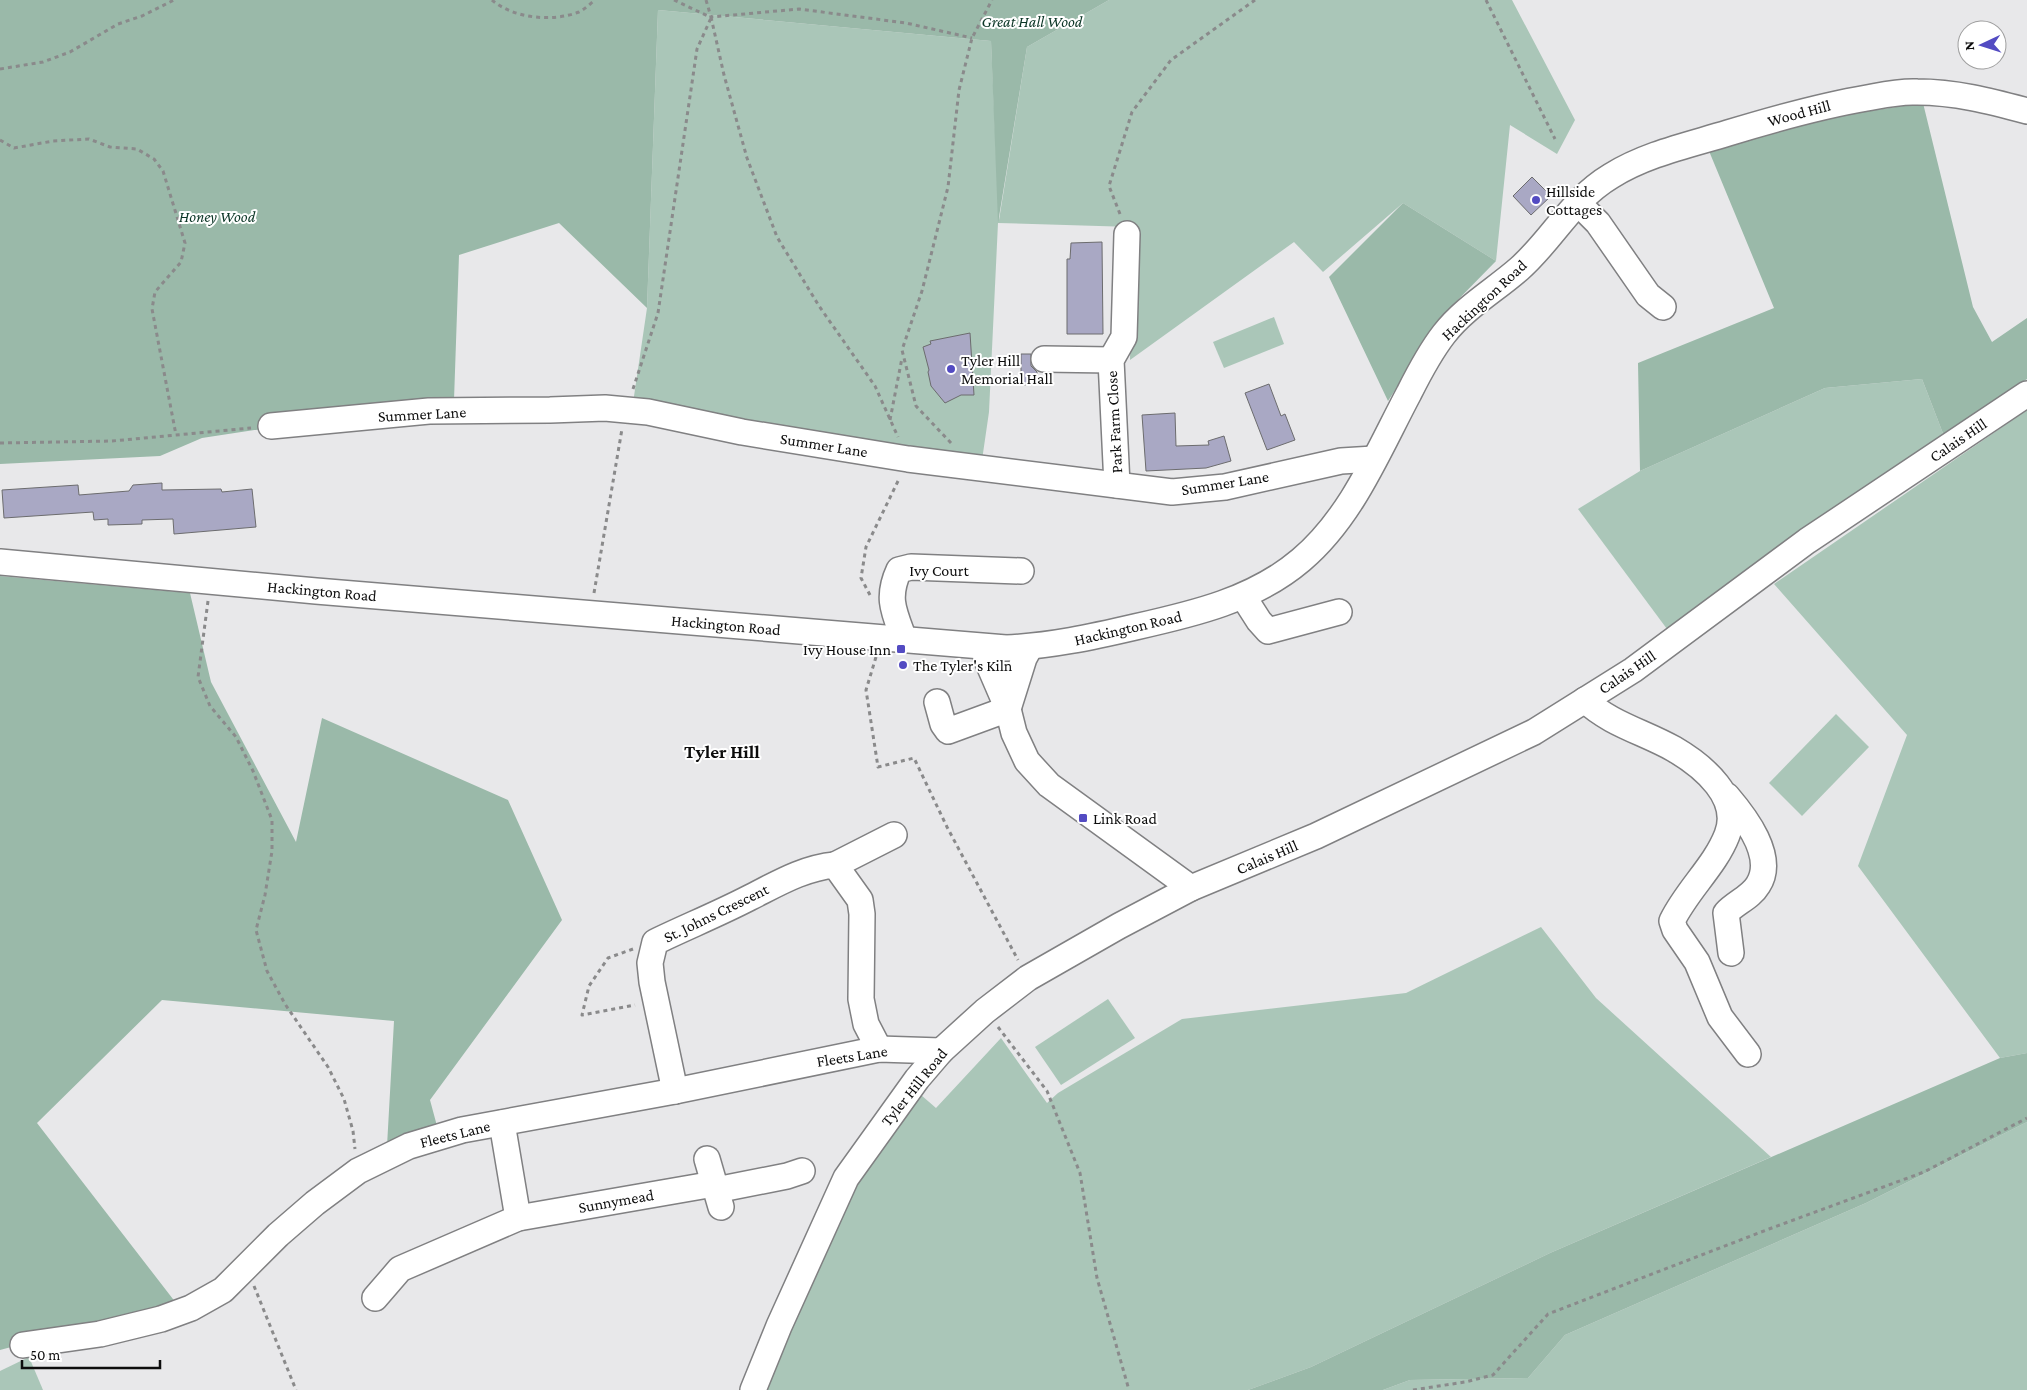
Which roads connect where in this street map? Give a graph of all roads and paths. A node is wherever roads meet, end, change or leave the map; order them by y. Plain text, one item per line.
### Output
1 (174, 0) edge
2 (492, 0) edge
3 (595, 0) edge
4 (674, 0) edge
5 (706, 0) edge
6 (992, 0) edge
7 (1255, 0) edge
8 (1486, 0) edge
9 (711, 17) junction
10 (972, 38) junction
11 (0, 69) edge
12 (2027, 111) edge
13 (1555, 139) dead end
14 (0, 140) edge
15 (1580, 199) junction
16 (1127, 234) joint
17 (1664, 307) dead end
18 (903, 355) junction
19 (1044, 359) dead end
20 (1112, 360) junction
21 (2027, 394) edge
22 (625, 410) junction
23 (271, 426) joint
24 (176, 435) junction
25 (0, 443) edge
26 (1374, 458) junction
27 (908, 459) junction
28 (972, 465) junction
29 (1117, 485) junction
30 (0, 562) edge
31 (1021, 571) dead end
32 (210, 580) junction
33 (1243, 596) junction
34 (874, 603) dead end
35 (1339, 612) dead end
36 (591, 614) junction
37 (904, 639) junction
38 (985, 647) junction
39 (1030, 647) junction
40 (878, 649) dead end
41 (1585, 700) junction
42 (937, 702) dead end
43 (1008, 709) junction
44 (1721, 788) junction
45 (894, 835) dead end
46 (835, 865) junction
47 (1191, 888) junction
48 (655, 942) junction
49 (1731, 953) dead end
50 (1028, 978) junction
51 (655, 1001) junction
52 (985, 1011) junction
53 (879, 1048) junction
54 (941, 1052) junction
55 (1748, 1054) dead end
56 (675, 1091) junction
57 (2027, 1118) edge
58 (502, 1123) junction
59 (707, 1159) dead end
60 (358, 1171) junction
61 (802, 1171) dead end
62 (717, 1193) junction
63 (518, 1218) junction
64 (246, 1265) junction
65 (375, 1298) dead end
66 (23, 1345) dead end
67 (296, 1390) edge
68 (754, 1390) edge
69 (1129, 1390) edge
70 (1413, 1390) edge

1 - 11 path
2 - 3 path
4 - 9 path
5 - 9 path
6 - 10 path
7 - 16 path
8 - 13 path
9 - 10 path
9 - 18 path
9 - 22 path
10 - 18 path
12 - 15 street, Wood Hill
14 - 24 path
15 - 17 street
15 - 26 street, Hackington Road
16 - 20 street, Park Farm Close
18 - 28 path
19 - 20 street, Park Farm Close
20 - 29 street, Park Farm Close
21 - 41 street, Calais Hill
22 - 23 street, Summer Lane
22 - 27 street, Summer Lane
22 - 36 path
23 - 24 path
24 - 25 path
26 - 29 street, Summer Lane
26 - 33 street, Hackington Road
27 - 28 street, Summer Lane
27 - 34 path
28 - 29 street, Summer Lane
30 - 32 street, Hackington Road
31 - 37 street, Ivy Court
32 - 36 street, Hackington Road
32 - 60 path
33 - 35 street
33 - 39 street, Hackington Road
36 - 37 street, Hackington Road
37 - 38 street, Hackington Road
38 - 39 street, Hackington Road
38 - 43 street
39 - 43 street
40 - 50 path
41 - 44 street
41 - 47 street, Calais Hill
42 - 43 street
43 - 47 street
44 - 49 street
44 - 55 street
45 - 46 street, St. Johns Crescent
46 - 48 street, St. Johns Crescent
46 - 53 street
47 - 50 street, Tyler Hill Road
48 - 51 street, St. Johns Crescent
48 - 51 path
50 - 52 street, Tyler Hill Road
51 - 56 street, St. Johns Crescent
52 - 54 street, Tyler Hill Road
52 - 69 path
53 - 54 street, Fleets Lane
53 - 56 street, Fleets Lane
54 - 68 street, Tyler Hill Road
56 - 58 street, Fleets Lane
57 - 70 path
58 - 60 street, Fleets Lane
58 - 63 street
59 - 62 street
60 - 64 street, Fleets Lane
61 - 62 street, Sunnymead
62 - 63 street, Sunnymead
63 - 65 street, Sunnymead
64 - 66 street, Fleets Lane
64 - 67 path

